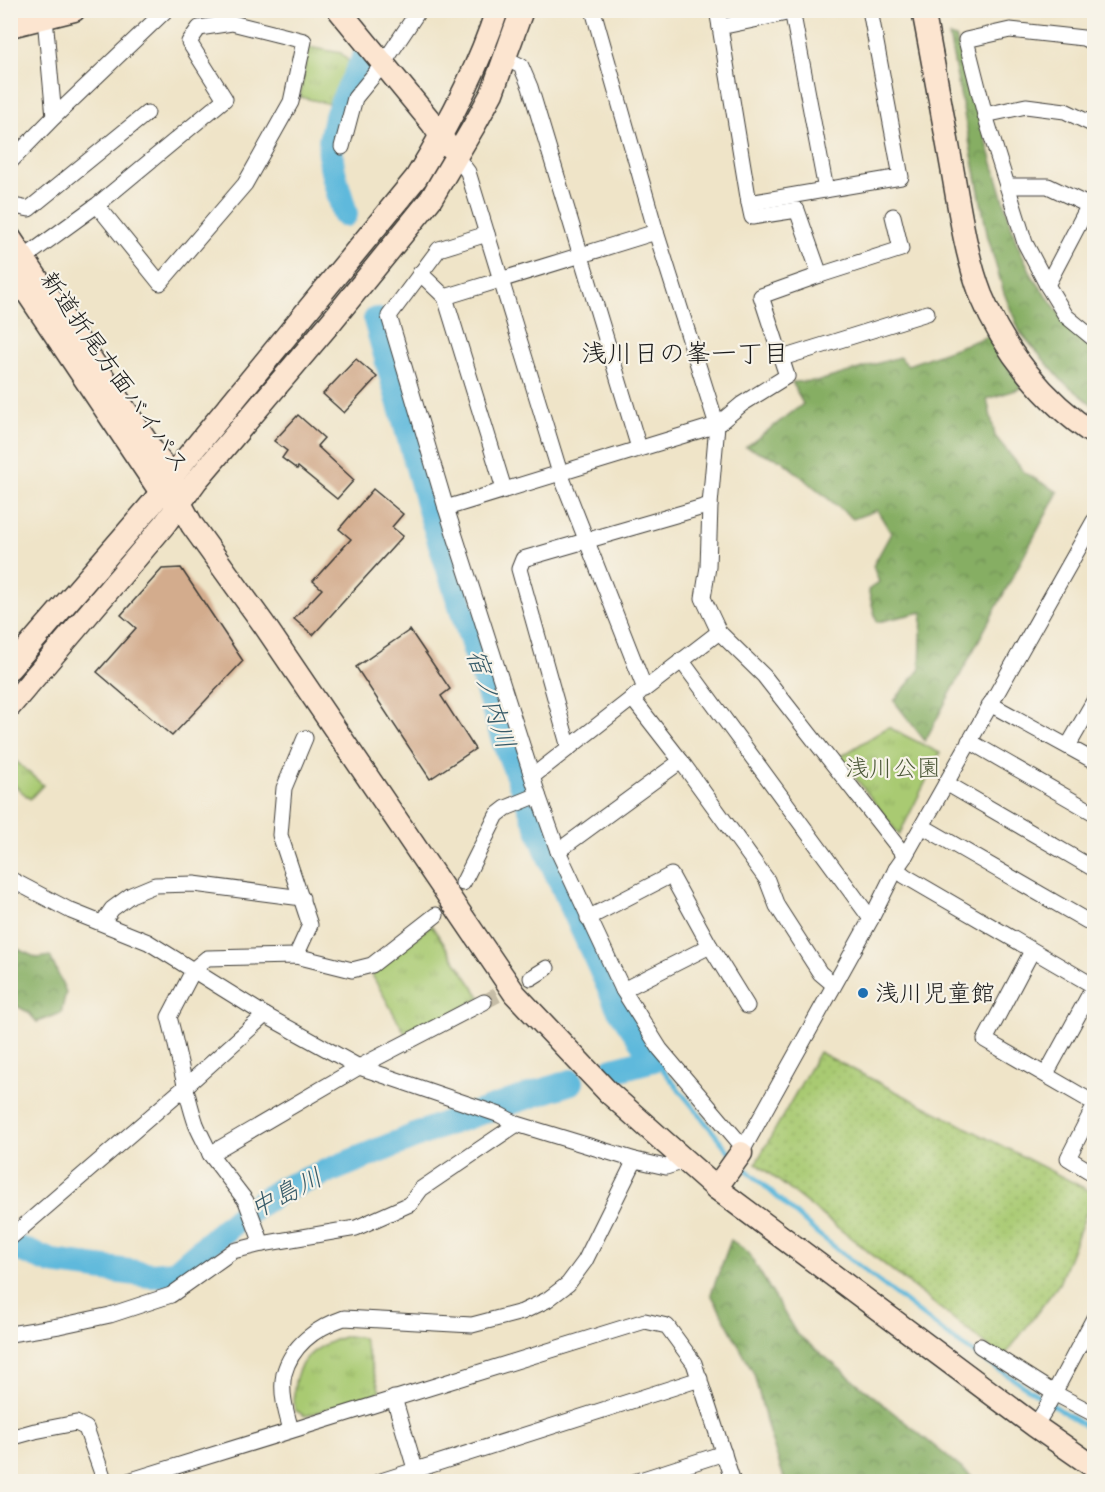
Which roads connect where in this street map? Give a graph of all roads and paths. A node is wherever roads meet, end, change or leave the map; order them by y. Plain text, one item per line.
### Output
1 (74, 10) edge
2 (166, 10) edge
3 (339, 10) edge
4 (419, 10) edge
5 (497, 10) edge
6 (522, 10) edge
7 (593, 10) edge
8 (717, 10) edge
9 (870, 10) edge
10 (923, 10) edge
11 (795, 11) edge
12 (45, 18) junction
13 (10, 26) edge
14 (720, 27) junction
15 (1095, 43) edge
16 (505, 58) junction
17 (383, 64) junction
18 (147, 113) dead end
19 (985, 115) junction
20 (54, 117) junction
21 (1095, 125) edge
22 (441, 137) junction
23 (342, 147) dead end
24 (456, 156) junction
25 (10, 162) edge
26 (1008, 186) junction
27 (826, 190) junction
28 (10, 202) edge
29 (749, 203) junction
30 (97, 205) junction
31 (1092, 207) edge
32 (893, 216) dead end
33 (656, 232) junction
34 (487, 234) junction
35 (10, 238) edge
36 (580, 255) junction
37 (17, 263) edge
38 (420, 273) junction
39 (820, 275) junction
40 (501, 279) junction
41 (1047, 285) junction
42 (445, 297) junction
43 (927, 313) dead end
44 (1095, 339) edge
45 (782, 358) junction
46 (717, 425) junction
47 (1095, 434) edge
48 (639, 448) junction
49 (560, 473) junction
50 (166, 484) junction
51 (504, 489) junction
52 (180, 503) junction
53 (710, 505) junction
54 (446, 508) junction
55 (1095, 521) edge
56 (586, 540) junction
57 (719, 632) junction
58 (681, 660) junction
59 (10, 668) edge
60 (639, 693) junction
61 (1095, 701) edge
62 (990, 704) junction
63 (10, 706) edge
64 (305, 738) dead end
65 (969, 741) junction
66 (1068, 746) junction
67 (569, 748) junction
68 (681, 761) junction
69 (1095, 761) edge
70 (533, 776) junction
71 (946, 783) junction
72 (534, 796) junction
73 (1095, 813) edge
74 (922, 825) junction
75 (558, 851) junction
76 (905, 856) junction
77 (896, 869) junction
78 (1095, 869) edge
79 (10, 879) edge
80 (463, 883) dead end
81 (302, 898) junction
82 (436, 915) dead end
83 (588, 918) junction
84 (871, 919) junction
85 (103, 922) junction
86 (1095, 925) edge
87 (710, 946) junction
88 (1032, 951) junction
89 (296, 956) junction
90 (547, 968) dead end
91 (194, 969) junction
92 (531, 978) tunnel mouth
93 (833, 984) junction
94 (1094, 986) edge
95 (623, 990) junction
96 (484, 1002) tunnel mouth
97 (747, 1006) dead end
98 (265, 1015) junction
99 (359, 1066) junction
100 (1046, 1074) junction
101 (185, 1087) junction
102 (1095, 1105) edge
103 (517, 1124) junction
104 (210, 1154) junction
105 (739, 1155) junction
106 (635, 1160) junction
107 (685, 1161) junction
108 (1095, 1174) edge
109 (716, 1188) junction
110 (13, 1236) edge
111 (262, 1244) junction
112 (1095, 1317) edge
113 (10, 1334) edge
114 (980, 1346) dead end
115 (700, 1379) junction
116 (394, 1398) junction
117 (1046, 1406) junction
118 (1095, 1414) edge
119 (291, 1430) junction
120 (10, 1438) edge
121 (724, 1453) junction
122 (1095, 1467) edge
123 (417, 1476) edge
124 (105, 1482) edge
125 (125, 1482) edge
126 (378, 1482) edge
127 (634, 1482) edge
128 (733, 1482) edge

1 - 12 street
2 - 20 street
3 - 17 street
4 - 17 street
5 - 22 street
6 - 16 street
7 - 33 street
8 - 14 street
9 - 27 street
10 - 47 street
11 - 14 street
11 - 27 street
12 - 13 street
12 - 20 street
14 - 29 street
15 - 19 street
16 - 24 street
16 - 36 street
17 - 22 street
17 - 23 street
18 - 28 street
19 - 21 street
19 - 26 street
20 - 25 street
22 - 24 street
22 - 50 street
24 - 34 street
24 - 52 street
26 - 31 street
26 - 41 street
27 - 29 street
29 - 39 street
30 - 30 street
30 - 37 street
31 - 41 street
32 - 39 street
33 - 36 street
33 - 46 street
34 - 38 street
34 - 40 street
35 - 37 street, 新道折尾方面バイパス
36 - 40 street
36 - 48 street
37 - 50 street, 新道折尾方面バイパス
38 - 42 street
38 - 54 street
39 - 45 street
40 - 42 street
40 - 49 street
41 - 44 street
42 - 51 street
43 - 45 street
45 - 46 street
46 - 48 street
46 - 53 street
48 - 49 street
49 - 51 street
49 - 56 street
50 - 52 street, 新道折尾方面バイパス
50 - 59 street
51 - 54 street
52 - 63 street
52 - 107 street, 新道折尾方面バイパス
53 - 56 street
53 - 57 street
54 - 70 street
55 - 62 street
56 - 60 street
56 - 67 street
57 - 58 street
57 - 76 street
58 - 60 street
58 - 84 street
60 - 67 street
60 - 68 street
61 - 66 street
62 - 65 street
62 - 66 street
64 - 81 street
65 - 71 street
65 - 73 street
66 - 69 street
67 - 70 street
68 - 75 street
68 - 93 street
70 - 72 street
71 - 74 street
71 - 78 street
72 - 75 street
72 - 80 street
74 - 76 street
74 - 86 street
75 - 83 street
76 - 77 street
77 - 84 street
77 - 88 street
79 - 85 street
81 - 85 street
81 - 89 street
82 - 89 street
83 - 87 street
83 - 95 street
84 - 93 street
85 - 91 street
87 - 95 street
87 - 97 street
88 - 94 street
88 - 100 street
89 - 91 street
90 - 92 street
91 - 98 street
91 - 101 street
93 - 105 street
94 - 100 street
95 - 105 street
96 - 99 street
98 - 99 street
98 - 101 street
99 - 103 street
99 - 104 street
100 - 102 street
101 - 104 street
101 - 110 street
102 - 108 street
103 - 106 street
103 - 111 street
104 - 111 street
105 - 109 street
106 - 107 street
106 - 119 street
107 - 109 street, 新道折尾方面バイパス
109 - 117 street, 新道折尾方面バイパス
111 - 113 street
112 - 117 street
114 - 117 street
115 - 116 street
115 - 121 street
115 - 123 street
116 - 119 street
116 - 123 street
117 - 118 street
117 - 122 street, 新道折尾方面バイパス
119 - 125 street
120 - 124 street
121 - 127 street
121 - 128 street
123 - 126 street

